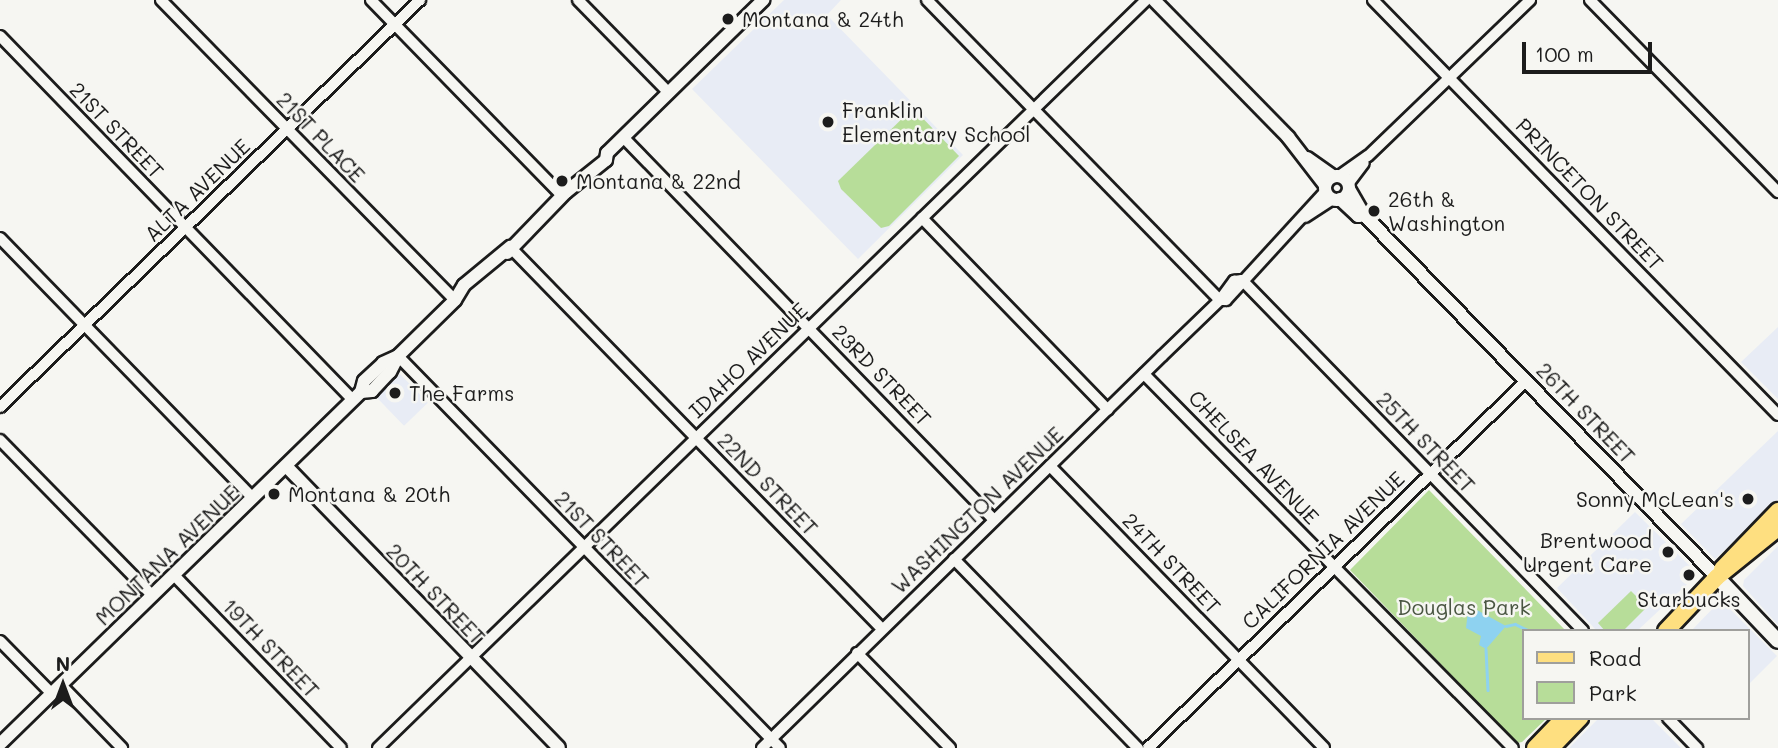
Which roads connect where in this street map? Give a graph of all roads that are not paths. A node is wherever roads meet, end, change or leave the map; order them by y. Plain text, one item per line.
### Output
1 (162, 0) edge
2 (370, 0) edge
3 (420, 0) edge
4 (579, 0) edge
5 (763, 0) edge
6 (927, 0) edge
7 (1146, 0) edge
8 (1154, 0) edge
9 (1373, 0) edge
10 (1530, 0) edge
11 (1590, 0) edge
12 (394, 24) junction
13 (0, 36) edge
14 (1450, 78) junction
15 (669, 93) junction
16 (1034, 109) junction
17 (286, 130) junction
18 (623, 137) junction
19 (1337, 188) junction
20 (1778, 192) edge
21 (562, 196) junction
22 (922, 218) junction
23 (186, 228) junction
24 (0, 239) edge
25 (510, 247) junction
26 (1242, 280) junction
27 (458, 297) junction
28 (1220, 300) junction
29 (84, 324) junction
30 (810, 328) junction
31 (398, 356) junction
32 (1144, 374) junction
33 (1526, 381) junction
34 (357, 396) junction
35 (0, 407) edge
36 (1108, 410) junction
37 (1778, 415) edge
38 (696, 438) junction
39 (0, 440) edge
40 (286, 466) junction
41 (1050, 466) junction
42 (1429, 474) junction
43 (253, 498) junction
44 (1778, 510) edge
45 (995, 520) junction
46 (1778, 528) edge
47 (583, 548) junction
48 (954, 559) junction
49 (1334, 567) junction
50 (174, 575) junction
51 (1717, 577) junction
52 (152, 595) junction
53 (882, 629) junction
54 (1581, 629) edge
55 (1664, 629) edge
56 (0, 641) edge
57 (1778, 641) edge
58 (857, 653) junction
59 (471, 659) junction
60 (1239, 660) junction
61 (57, 689) junction
62 (1572, 720) edge
63 (1572, 720) edge
64 (1670, 720) edge
65 (771, 739) junction
66 (0, 744) edge
67 (122, 748) edge
68 (341, 748) edge
69 (378, 748) edge
70 (559, 748) edge
71 (762, 748) edge
72 (780, 748) edge
73 (950, 748) edge
74 (1138, 748) edge
75 (1148, 748) edge
76 (1324, 748) edge
77 (1513, 748) edge
78 (1535, 748) edge
79 (1551, 748) edge
80 (1697, 748) edge

1 - 17 street, 21ST PLACE
2 - 12 street
3 - 12 street, ALTA AVENUE
4 - 15 street
5 - 15 street, MONTANA AVENUE
6 - 16 street
7 - 16 street, IDAHO AVENUE
8 - 19 street, 26TH STREET
9 - 14 street, PRINCETON STREET
10 - 14 street, WASHINGTON AVENUE
11 - 20 street
12 - 17 street, ALTA AVENUE
12 - 21 street
13 - 23 street, 21ST STREET
14 - 19 street, WASHINGTON AVENUE
14 - 37 street, PRINCETON STREET
15 - 18 street, MONTANA AVENUE
16 - 22 street, IDAHO AVENUE
16 - 28 street
17 - 23 street, ALTA AVENUE
17 - 27 street, 21ST PLACE
18 - 21 street, MONTANA AVENUE
18 - 30 street, 23RD STREET
19 - 26 street, WASHINGTON AVENUE
19 - 33 street, 26TH STREET
21 - 25 street, MONTANA AVENUE
22 - 30 street, IDAHO AVENUE
22 - 36 street
23 - 29 street, ALTA AVENUE
23 - 34 street, 21ST STREET
24 - 29 street
25 - 27 street, MONTANA AVENUE
25 - 38 street, 22ND STREET
26 - 28 street, WASHINGTON AVENUE
26 - 42 street, 25TH STREET
27 - 31 street, MONTANA AVENUE
28 - 32 street, WASHINGTON AVENUE
29 - 35 street, ALTA AVENUE
29 - 43 street
30 - 38 street, IDAHO AVENUE
30 - 45 street, 23RD STREET
31 - 34 street, MONTANA AVENUE
31 - 47 street, 21ST STREET
32 - 36 street, WASHINGTON AVENUE
32 - 49 street, CHELSEA AVENUE
33 - 42 street, CALIFORNIA AVENUE
33 - 51 street, 26TH STREET
34 - 40 street, MONTANA AVENUE
36 - 41 street, WASHINGTON AVENUE
38 - 47 street, IDAHO AVENUE
38 - 53 street, 22ND STREET
39 - 52 street
40 - 43 street, MONTANA AVENUE
40 - 59 street, 20TH STREET
41 - 45 street, WASHINGTON AVENUE
41 - 60 street, 24TH STREET
42 - 49 street, CALIFORNIA AVENUE
42 - 54 street, 25TH STREET
43 - 50 street, MONTANA AVENUE
44 - 51 main road
45 - 48 street, WASHINGTON AVENUE
46 - 51 main road
47 - 59 street, IDAHO AVENUE
47 - 65 street, 21ST STREET
48 - 53 street, WASHINGTON AVENUE
48 - 74 street
49 - 60 street, CALIFORNIA AVENUE
49 - 77 street, CHELSEA AVENUE
50 - 52 street, MONTANA AVENUE
50 - 68 street, 19TH STREET
51 - 55 main road
51 - 57 main road, 26TH STREET
52 - 61 street, MONTANA AVENUE
53 - 58 street, WASHINGTON AVENUE
56 - 61 street
58 - 65 street, WASHINGTON AVENUE
58 - 73 street
59 - 69 street, IDAHO AVENUE
59 - 70 street, 20TH STREET
60 - 75 street, CALIFORNIA AVENUE
60 - 76 street, 24TH STREET
61 - 66 street, MONTANA AVENUE
61 - 67 street
62 - 78 main road
63 - 79 main road
64 - 80 street
65 - 71 street, WASHINGTON AVENUE
65 - 72 street, 21ST STREET

